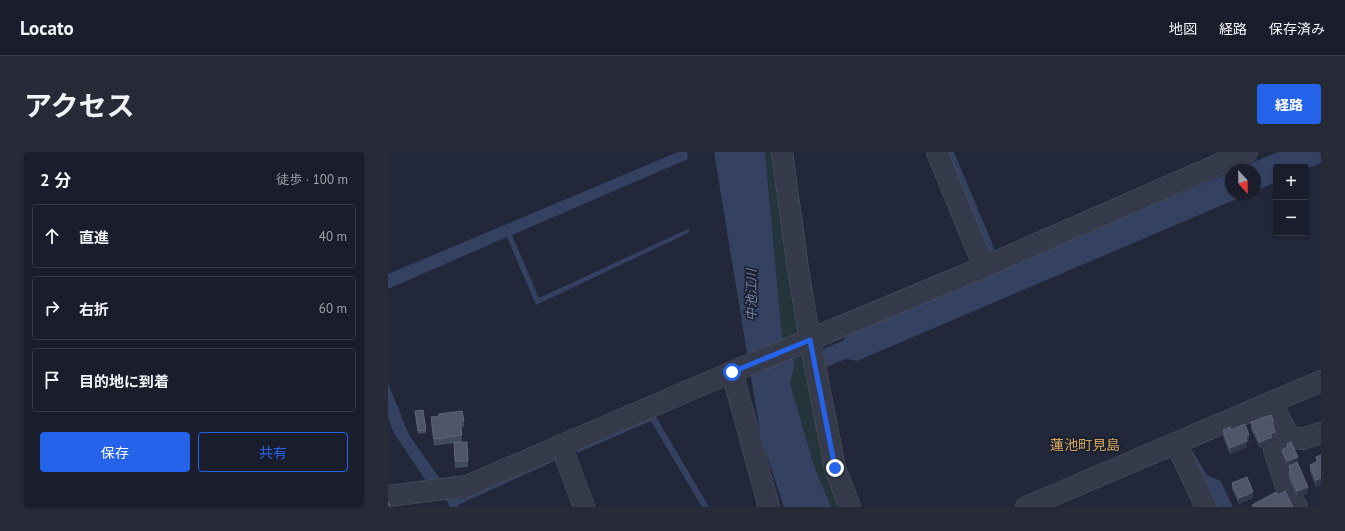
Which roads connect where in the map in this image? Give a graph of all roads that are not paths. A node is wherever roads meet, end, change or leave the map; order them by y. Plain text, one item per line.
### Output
1 (782, 152) edge
2 (937, 152) edge
3 (1248, 152) edge
4 (984, 267) junction
5 (807, 341) junction
6 (734, 371) junction
7 (1321, 381) edge
8 (1271, 403) junction
9 (1321, 433) edge
10 (1289, 436) junction
11 (1176, 443) junction
12 (561, 445) junction
13 (388, 496) edge
14 (584, 507) edge
15 (769, 507) edge
16 (850, 507) edge
17 (1026, 507) edge
18 (1206, 507) edge
19 (1297, 507) edge

1 - 5 street
2 - 4 street
3 - 4 street
4 - 5 street
5 - 6 street
5 - 16 street
6 - 12 street
6 - 15 street
7 - 8 street
8 - 10 street
8 - 11 street
9 - 10 street
10 - 19 street
11 - 17 street
11 - 18 street
12 - 13 street
12 - 14 street

